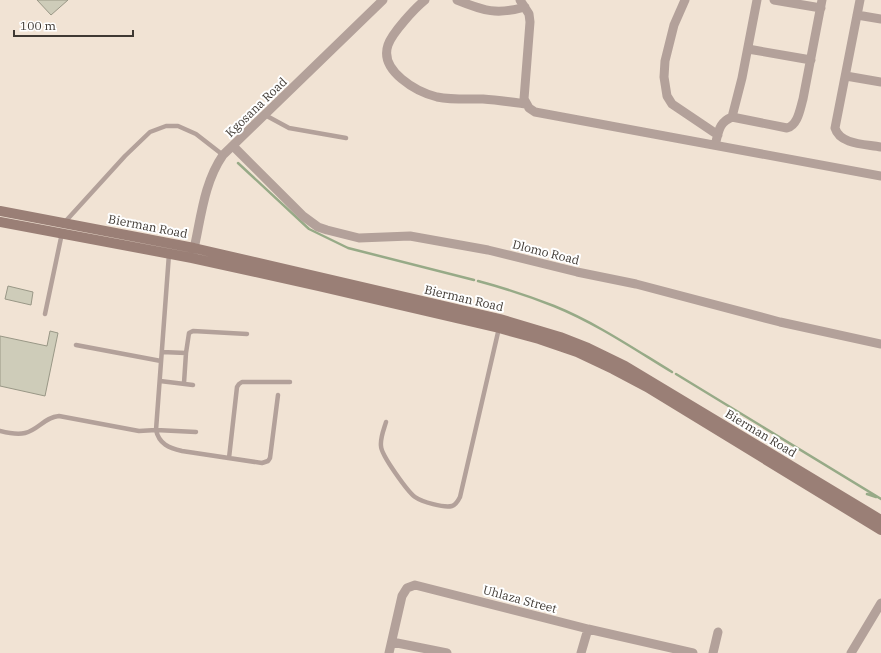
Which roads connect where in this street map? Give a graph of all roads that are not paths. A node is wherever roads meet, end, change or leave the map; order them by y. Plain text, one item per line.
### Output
1 (383, 0) edge
2 (425, 0) edge
3 (457, 0) edge
4 (685, 0) edge
5 (757, 0) edge
6 (774, 0) edge
7 (860, 0) edge
8 (525, 2) edge
9 (821, 4) edge
10 (857, 15) junction
11 (881, 20) edge
12 (748, 49) junction
13 (811, 60) junction
14 (846, 76) junction
15 (881, 82) edge
16 (526, 104) junction
17 (265, 115) junction
18 (732, 118) junction
19 (718, 135) junction
20 (346, 138) dead end
21 (715, 145) junction
22 (233, 146) junction
23 (881, 146) edge
24 (223, 155) junction
25 (881, 176) edge
26 (0, 211) edge
27 (0, 222) edge
28 (63, 228) junction
29 (193, 253) junction
30 (169, 254) junction
31 (45, 314) dead end
32 (499, 328) junction
33 (247, 334) dead end
34 (881, 344) edge
35 (76, 345) dead end
36 (162, 352) junction
37 (186, 353) junction
38 (162, 361) junction
39 (160, 381) junction
40 (290, 382) dead end
41 (184, 383) junction
42 (193, 385) dead end
43 (278, 395) dead end
44 (386, 422) dead end
45 (156, 430) junction
46 (0, 431) edge
47 (196, 432) dead end
48 (229, 458) junction
49 (857, 506) junction
50 (881, 514) edge
51 (881, 520) edge
52 (881, 530) edge
53 (881, 603) edge
54 (588, 630) junction
55 (718, 632) dead end
56 (392, 642) junction
57 (389, 653) edge
58 (447, 653) edge
59 (581, 653) edge
60 (693, 653) edge
61 (713, 653) edge
62 (851, 653) edge

1 - 17 street, Kgosana Road
2 - 16 street
3 - 8 street
4 - 19 street
5 - 12 street
6 - 9 street
7 - 10 street
8 - 16 street
9 - 13 street
10 - 11 street
10 - 14 street
12 - 13 street
12 - 18 street
13 - 18 street
14 - 15 street
14 - 23 street
16 - 21 street
17 - 20 lane
17 - 22 street, Kgosana Road
18 - 19 street
19 - 21 street
21 - 25 street
22 - 24 street, Kgosana Road
22 - 34 street, Dlomo Road
24 - 28 lane
24 - 29 street, Kgosana Road
26 - 28 main road, Bierman Road
27 - 28 main road
28 - 29 main road, Bierman Road
28 - 30 main road
28 - 31 lane
29 - 30 main road
29 - 32 main road, Bierman Road
29 - 49 main road, Bierman Road
30 - 36 lane
32 - 44 lane
32 - 52 main road, Bierman Road
33 - 37 lane
35 - 38 lane
36 - 37 lane
36 - 38 lane
37 - 41 lane
38 - 39 lane
39 - 41 lane
39 - 45 lane
40 - 48 lane
41 - 42 lane
43 - 48 lane
45 - 46 lane
45 - 47 lane
45 - 48 lane
49 - 50 main road
49 - 51 main road, Bierman Road
53 - 62 street
54 - 56 street, Uhlaza Street
54 - 59 street
54 - 60 street, Uhlaza Street
55 - 61 street
56 - 57 street, Uhlaza Street
56 - 58 street

